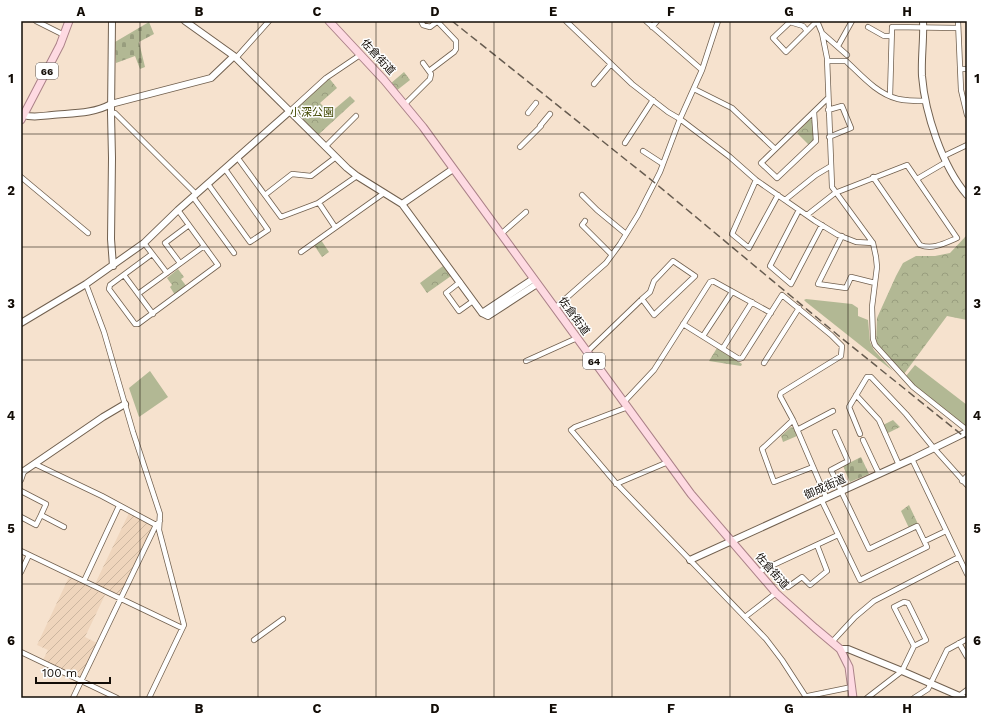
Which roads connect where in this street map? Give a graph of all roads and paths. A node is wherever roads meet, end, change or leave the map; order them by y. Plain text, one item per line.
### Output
1 (36, 21) edge
2 (69, 21) edge
3 (112, 21) edge
4 (185, 21) edge
5 (269, 21) edge
6 (329, 21) edge
7 (421, 21) edge
8 (438, 21) edge
9 (566, 21) edge
10 (646, 21) edge
11 (657, 21) edge
12 (718, 21) edge
13 (817, 21) edge
14 (852, 21) edge
15 (958, 21) edge
16 (923, 24) edge
17 (652, 27) junction
18 (868, 27) dead end
19 (958, 28) junction
20 (808, 31) junction
21 (822, 33) junction
22 (64, 35) junction
23 (891, 36) junction
24 (838, 46) junction
25 (360, 55) junction
26 (847, 55) dead end
27 (235, 57) junction
28 (827, 61) junction
29 (423, 63) dead end
30 (611, 64) junction
31 (960, 68) junction
32 (967, 69) edge
33 (702, 70) junction
34 (429, 72) junction
35 (594, 84) dead end
36 (694, 89) junction
37 (890, 96) junction
38 (828, 98) junction
39 (965, 98) edge
40 (653, 100) junction
41 (926, 101) junction
42 (536, 103) dead end
43 (111, 104) junction
44 (405, 104) junction
45 (290, 110) junction
46 (828, 110) junction
47 (814, 112) junction
48 (111, 113) junction
49 (528, 113) dead end
50 (550, 114) dead end
51 (967, 115) edge
52 (356, 116) dead end
53 (22, 117) edge
54 (680, 119) junction
55 (829, 137) junction
56 (625, 143) dead end
57 (967, 145) edge
58 (324, 147) junction
59 (520, 147) dead end
60 (775, 148) junction
61 (643, 151) dead end
62 (336, 157) junction
63 (237, 158) junction
64 (945, 159) junction
65 (663, 164) junction
66 (831, 166) junction
67 (225, 169) junction
68 (453, 169) junction
69 (357, 176) junction
70 (21, 177) edge
71 (873, 177) junction
72 (917, 179) junction
73 (756, 180) junction
74 (208, 184) junction
75 (384, 193) junction
76 (835, 193) junction
77 (265, 195) junction
78 (582, 195) dead end
79 (778, 195) junction
80 (967, 195) edge
81 (194, 196) junction
82 (785, 200) junction
83 (319, 203) junction
84 (402, 204) junction
85 (178, 210) junction
86 (799, 210) junction
87 (526, 212) dead end
88 (807, 215) junction
89 (585, 221) dead end
90 (189, 225) junction
91 (822, 225) junction
92 (335, 227) junction
93 (88, 233) dead end
94 (501, 234) junction
95 (626, 234) junction
96 (842, 236) junction
97 (144, 243) junction
98 (873, 243) junction
99 (204, 246) junction
100 (301, 252) dead end
101 (234, 253) dead end
102 (152, 254) junction
103 (612, 255) junction
104 (180, 264) junction
105 (113, 266) junction
106 (167, 273) junction
107 (124, 275) junction
108 (535, 281) junction
109 (460, 282) junction
110 (875, 283) junction
111 (86, 284) junction
112 (732, 292) junction
113 (138, 294) junction
114 (642, 299) junction
115 (473, 301) junction
116 (752, 302) junction
117 (555, 308) junction
118 (799, 308) junction
119 (771, 313) junction
120 (152, 314) junction
121 (21, 323) edge
122 (683, 324) junction
123 (703, 336) junction
124 (577, 338) junction
125 (723, 348) junction
126 (587, 352) junction
127 (526, 361) dead end
128 (764, 364) dead end
129 (856, 395) junction
130 (125, 404) junction
131 (626, 405) junction
132 (830, 411) dead end
133 (793, 420) junction
134 (797, 430) junction
135 (967, 431) edge
136 (860, 434) dead end
137 (837, 435) dead end
138 (863, 440) dead end
139 (934, 448) junction
140 (912, 459) junction
141 (668, 462) junction
142 (35, 464) junction
143 (899, 465) junction
144 (812, 467) junction
145 (23, 472) edge
146 (879, 474) junction
147 (967, 476) edge
148 (21, 480) edge
149 (962, 481) junction
150 (616, 484) junction
151 (967, 485) edge
152 (840, 491) junction
153 (21, 492) edge
154 (824, 498) junction
155 (119, 506) junction
156 (41, 515) junction
157 (21, 517) edge
158 (160, 521) junction
159 (156, 525) junction
160 (64, 527) dead end
161 (946, 531) junction
162 (838, 535) junction
163 (731, 541) junction
164 (925, 541) junction
165 (817, 545) junction
166 (21, 552) edge
167 (29, 555) junction
168 (959, 557) junction
169 (690, 560) junction
170 (771, 566) junction
171 (21, 572) edge
172 (758, 572) junction
173 (967, 574) edge
174 (84, 581) junction
175 (776, 593) junction
176 (120, 599) junction
177 (745, 617) junction
178 (283, 619) dead end
179 (182, 628) junction
180 (967, 639) edge
181 (254, 640) dead end
182 (832, 642) junction
183 (959, 643) junction
184 (914, 646) junction
185 (840, 649) junction
186 (21, 652) edge
187 (967, 657) edge
188 (902, 670) junction
189 (81, 681) junction
190 (931, 683) junction
191 (852, 687) junction
192 (967, 690) edge
193 (962, 697) edge
194 (73, 698) edge
195 (117, 698) edge
196 (149, 698) edge
197 (806, 698) edge
198 (852, 698) edge
199 (867, 698) edge
200 (914, 698) edge

1 - 22 street
2 - 22 main road, 66
3 - 43 street
4 - 27 street
5 - 27 street
6 - 25 main road, 佐倉街道 / 64
7 - 8 street
8 - 34 street
9 - 30 street
10 - 17 street
11 - 17 street
12 - 33 street
13 - 20 street
13 - 21 street
14 - 24 street
15 - 19 street
16 - 19 street
16 - 23 street
16 - 41 street
17 - 33 street
18 - 23 street
19 - 31 street
20 - 20 street
21 - 24 street
21 - 28 street
22 - 53 main road, 66
23 - 37 street
24 - 26 street
25 - 44 main road, 佐倉街道 / 64
25 - 45 street
27 - 43 street
27 - 45 street
28 - 37 street
28 - 38 street
29 - 34 street
30 - 35 street
30 - 40 street
31 - 32 street
31 - 39 street
33 - 36 street
34 - 44 street
36 - 54 street
36 - 60 street
37 - 41 street
38 - 46 street
38 - 47 street
39 - 51 street
40 - 54 street
40 - 56 street
41 - 64 street
42 - 49 street
43 - 48 street
43 - 53 street
44 - 68 main road, 佐倉街道 / 64
45 - 58 street
45 - 63 street
46 - 55 street
46 - 55 street
47 - 60 street
47 - 60 street
48 - 81 street
48 - 105 street
50 - 59 street
52 - 58 street
54 - 65 street
54 - 73 street
55 - 66 street
57 - 64 street
58 - 62 street
61 - 65 street
62 - 69 street
62 - 77 street
63 - 67 street
63 - 77 street
64 - 72 street
64 - 80 street
65 - 95 street
66 - 76 street
66 - 82 street
67 - 74 street
67 - 74 street
68 - 84 street
68 - 94 main road, 佐倉街道 / 64
69 - 75 street
69 - 83 street
70 - 93 street
71 - 72 street
71 - 72 street
71 - 76 street
73 - 79 street
73 - 79 street
74 - 81 street
75 - 84 street
75 - 92 street
76 - 88 street
76 - 98 street
77 - 83 street
78 - 95 street
79 - 82 street
81 - 85 street
81 - 101 street
82 - 86 street
83 - 92 street
84 - 109 street
85 - 90 street
85 - 97 street
86 - 88 street
86 - 91 street
87 - 94 street
88 - 91 street
89 - 103 street
90 - 99 street
90 - 104 street
91 - 96 street
92 - 100 street
94 - 108 main road, 佐倉街道 / 64
95 - 103 street
96 - 98 street
96 - 110 street
97 - 102 street
97 - 105 street
98 - 110 street
99 - 104 street
99 - 120 street
102 - 106 street
102 - 107 street
103 - 117 street
104 - 106 street
105 - 111 street
106 - 113 street
107 - 113 street
107 - 120 street
108 - 115 street
108 - 117 main road, 佐倉街道 / 64
109 - 115 street
109 - 115 street
110 - 135 street
111 - 121 street
111 - 130 street
112 - 116 street
112 - 122 street
112 - 123 street
113 - 120 street
114 - 114 street
114 - 126 street
116 - 119 street
116 - 125 street
117 - 124 main road, 佐倉街道 / 64
118 - 119 street
118 - 128 street
118 - 133 street
119 - 125 street
122 - 123 street
122 - 131 street
123 - 125 street
124 - 126 main road, 佐倉街道 / 64
124 - 127 street
126 - 131 main road, 佐倉街道 / 64
129 - 136 street
129 - 139 street
129 - 143 street
130 - 142 street
130 - 158 street
131 - 141 main road, 佐倉街道 / 64
131 - 150 street
132 - 134 street
133 - 134 street
133 - 144 street
134 - 144 street
135 - 139 street, 御成街道
137 - 152 street
138 - 146 street
139 - 140 street, 御成街道
139 - 149 street
140 - 143 street, 御成街道
140 - 161 street
141 - 150 street
141 - 163 main road, 佐倉街道 / 64
142 - 145 street
142 - 155 street
143 - 146 street, 御成街道
144 - 154 street
145 - 148 street
146 - 152 street, 御成街道
147 - 149 street
149 - 151 street
150 - 169 street
152 - 154 street, 御成街道
152 - 164 street
153 - 156 street
154 - 162 street
154 - 163 street, 御成街道
155 - 159 street
155 - 174 street
156 - 157 street
156 - 160 street
158 - 159 street
158 - 179 street
159 - 176 street
161 - 164 street
161 - 168 street
162 - 164 street
162 - 165 street
163 - 169 street, 御成街道
163 - 172 main road, 佐倉街道 / 64
165 - 170 street
165 - 170 street
166 - 167 street
167 - 171 street
167 - 174 street
168 - 173 street
168 - 182 street
169 - 177 street
170 - 172 street
172 - 175 main road, 佐倉街道 / 64
174 - 176 street
175 - 177 street
175 - 182 main road, 佐倉街道 / 64
176 - 179 street
176 - 189 street
177 - 197 street
178 - 181 street
179 - 196 street
180 - 183 street
182 - 185 main road, 佐倉街道 / 64
183 - 187 street
183 - 190 street
184 - 184 street
184 - 188 street
185 - 188 street
185 - 191 main road, 佐倉街道 / 64
186 - 189 street
188 - 190 street
188 - 199 street
189 - 194 street
189 - 195 street
190 - 193 street
190 - 200 street
191 - 197 street
191 - 198 main road, 佐倉街道 / 64
192 - 193 street

